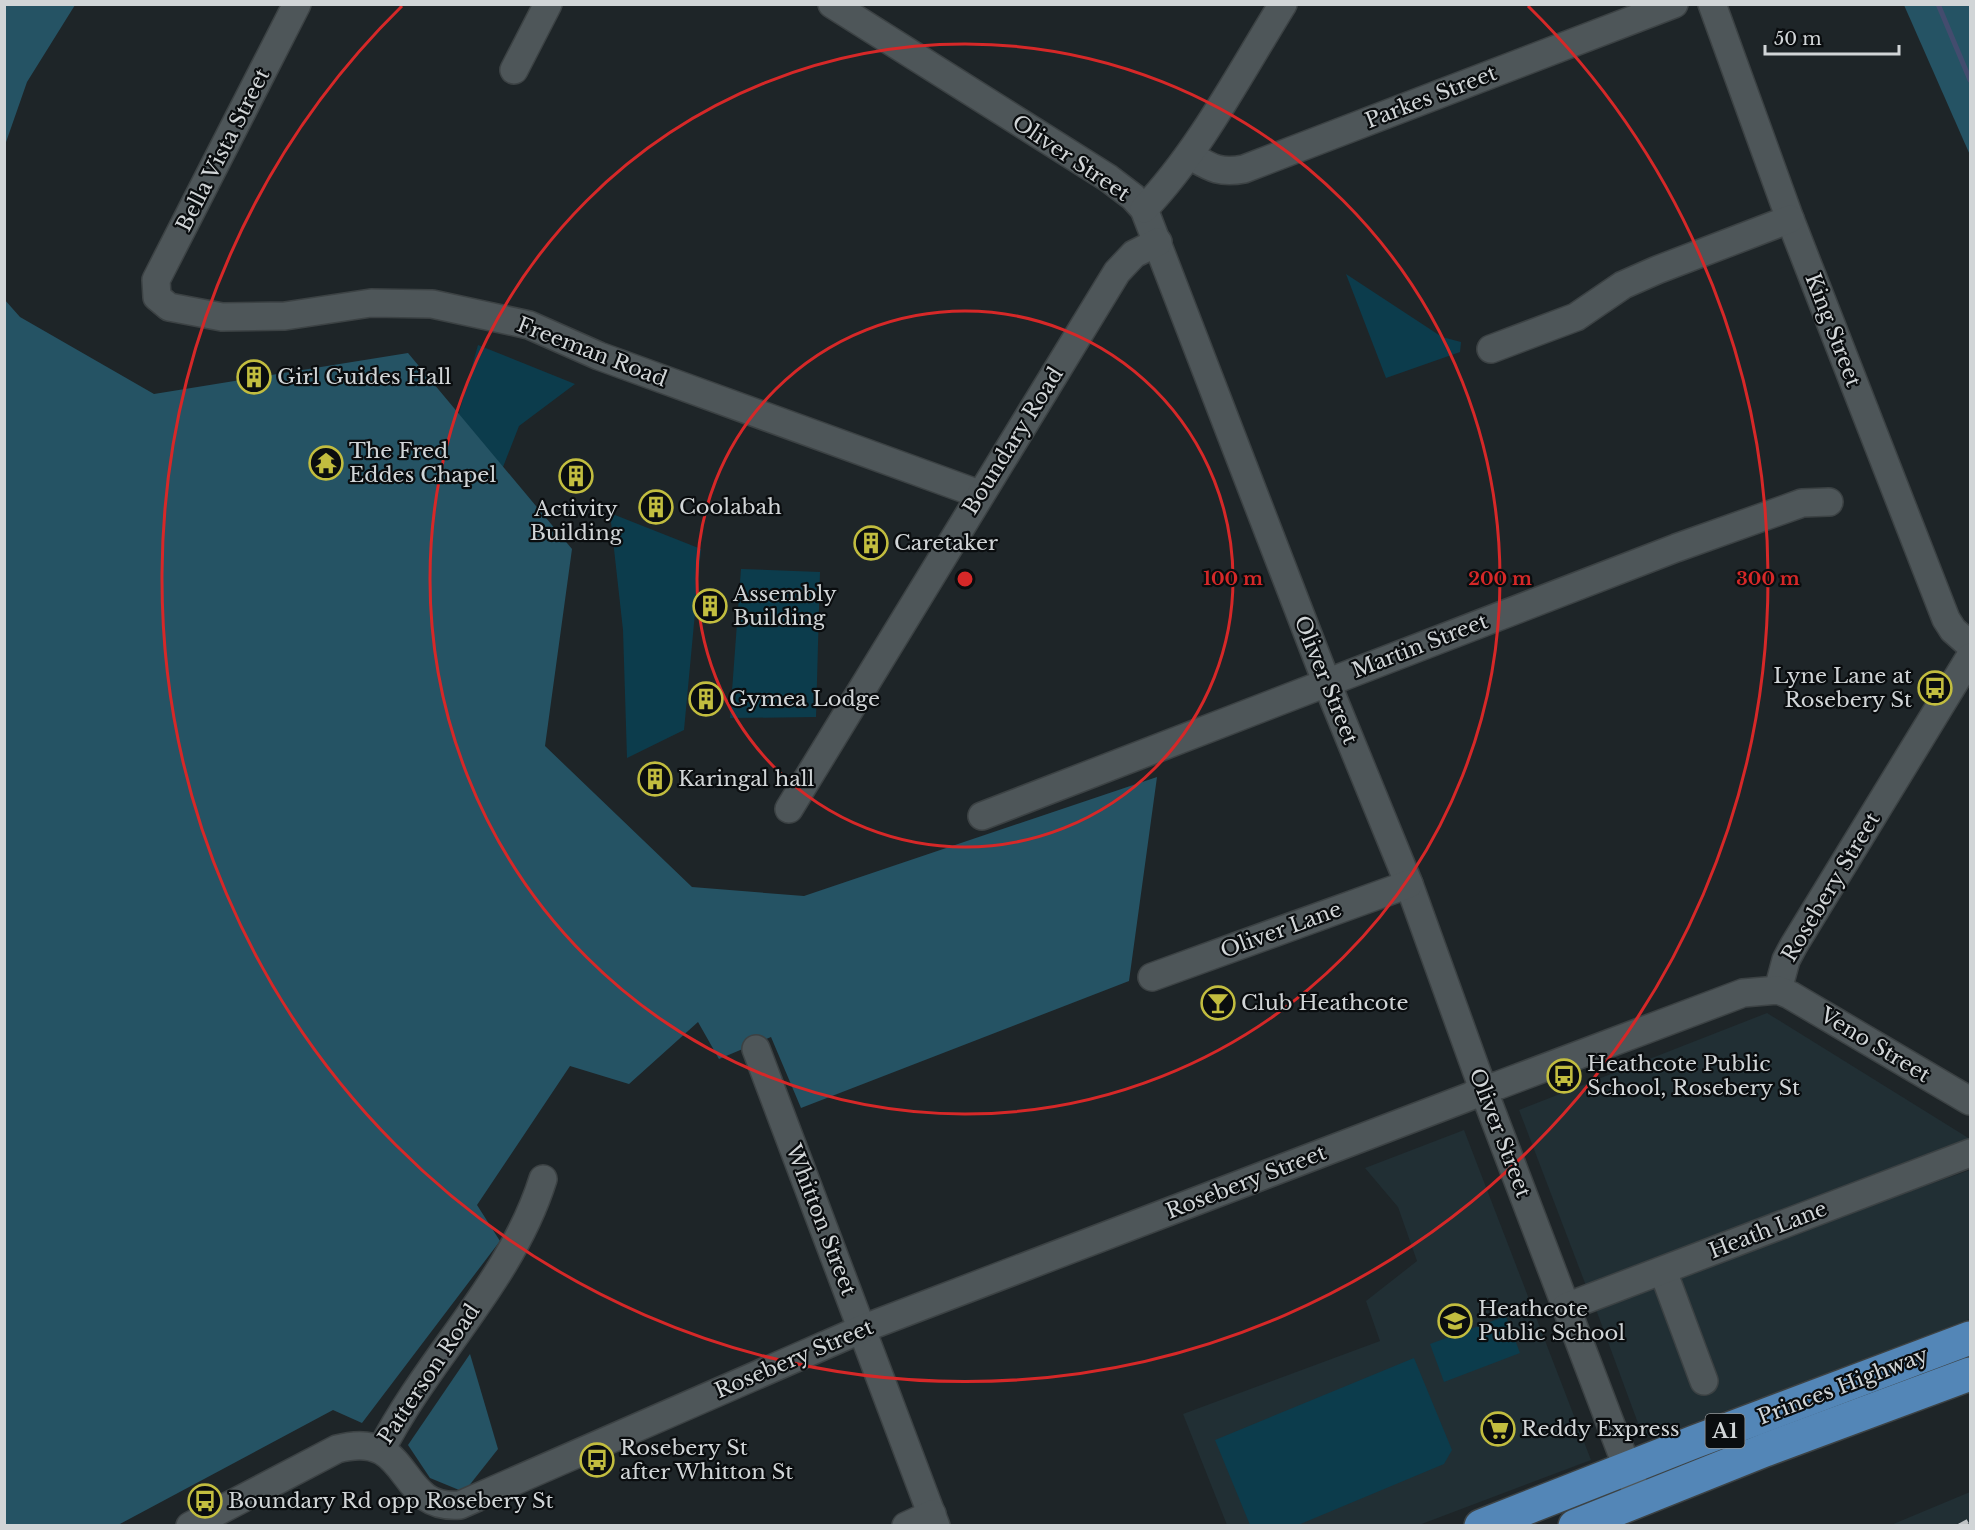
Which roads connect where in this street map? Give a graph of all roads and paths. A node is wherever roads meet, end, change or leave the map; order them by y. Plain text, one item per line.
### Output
1 (297, 4) edge
2 (548, 4) edge
3 (832, 4) edge
4 (1283, 4) edge
5 (1674, 4) edge
6 (1713, 4) edge
7 (514, 70) dead end
8 (1189, 154) junction
9 (1144, 210) junction
10 (1790, 219) junction
11 (1158, 242) junction
12 (157, 297) joint
13 (1491, 349) dead end
14 (979, 495) junction
15 (1829, 502) dead end
16 (1970, 656) edge
17 (1326, 681) junction
18 (789, 809) dead end
19 (982, 816) dead end
20 (1409, 884) junction
21 (1152, 977) dead end
22 (1778, 990) junction
23 (756, 1049) dead end
24 (1483, 1089) junction
25 (1971, 1101) edge
26 (1971, 1153) edge
27 (543, 1179) dead end
28 (1663, 1271) junction
29 (1566, 1307) junction
30 (862, 1329) junction
31 (1971, 1338) edge
32 (1971, 1374) edge
33 (1704, 1381) dead end
34 (381, 1450) junction
35 (1629, 1469) junction
36 (1640, 1500) junction
37 (934, 1520) edge
38 (190, 1526) edge
39 (906, 1526) edge
40 (1481, 1526) edge
41 (1575, 1526) edge

1 - 12 street, Bella Vista Street
2 - 7 street
3 - 9 street, Oliver Street
4 - 8 street
5 - 8 street, Parkes Street
6 - 10 street, King Street
8 - 9 street
9 - 11 street, Oliver Street
10 - 13 street
10 - 16 street, King Street
11 - 14 street, Boundary Road
11 - 17 street, Oliver Street
12 - 14 street, Freeman Road
14 - 18 street, Boundary Road
15 - 17 street, Martin Street
16 - 22 street, Rosebery Street
17 - 19 street, Martin Street
17 - 20 street, Oliver Street
20 - 21 street, Oliver Lane
20 - 24 street, Oliver Street
22 - 24 street, Rosebery Street
22 - 25 street, Veno Street
23 - 30 street, Whitton Street
24 - 29 street, Oliver Street
24 - 30 street, Rosebery Street
26 - 28 street, Heath Lane
27 - 34 street, Patterson Road
28 - 29 street, Heath Lane
28 - 33 street
29 - 35 street, Oliver Street
30 - 34 street, Rosebery Street
30 - 37 street, Whitton Street
31 - 35 highway, Princes Highway / A1
32 - 36 highway, Princes Highway / A1
34 - 38 street, Patterson Road
35 - 36 street, Oliver Street
35 - 40 highway, Princes Highway / A1
36 - 41 highway, Princes Highway / A1
37 - 39 street

